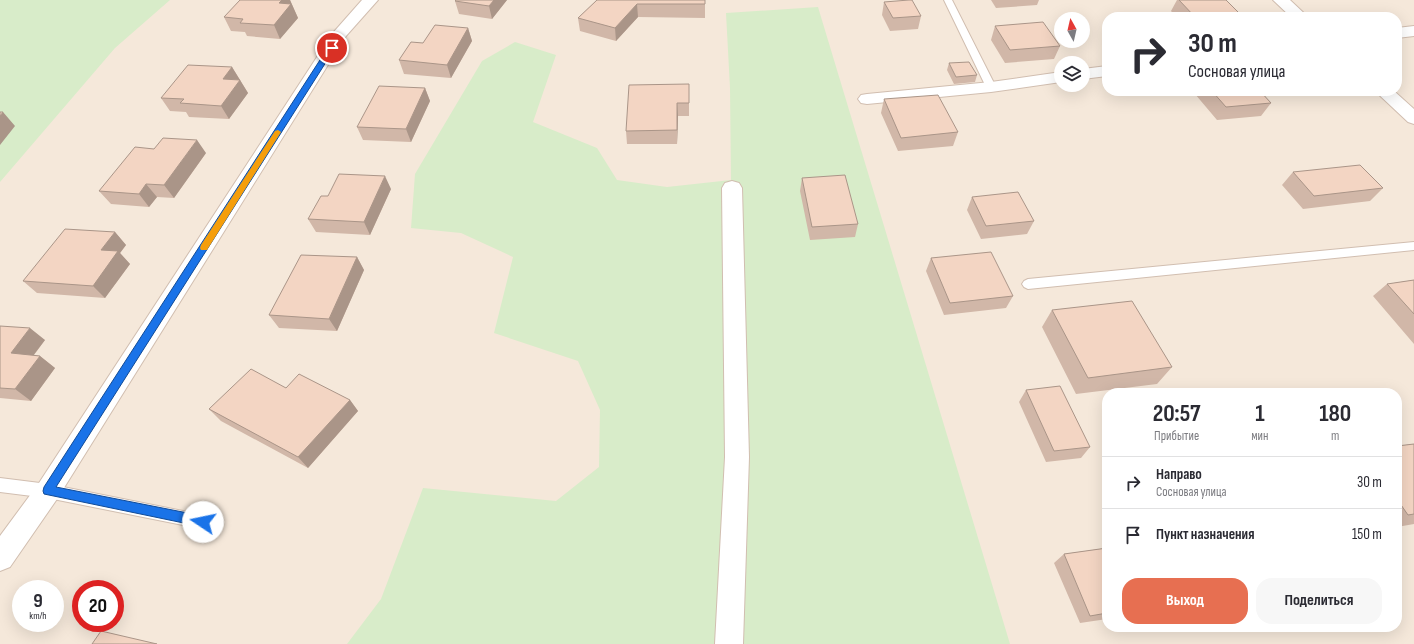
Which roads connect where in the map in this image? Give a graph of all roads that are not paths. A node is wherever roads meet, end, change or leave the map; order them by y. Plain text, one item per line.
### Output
1 (370, 0) edge
2 (948, 0) edge
3 (1281, 0) edge
4 (1294, 12) edge
5 (1414, 31) edge
6 (1402, 32) edge
7 (1102, 72) edge
8 (1090, 73) edge
9 (1054, 78) edge
10 (991, 86) junction
11 (1390, 96) edge
12 (867, 99) dead end
13 (1414, 118) edge
14 (732, 188) dead end
15 (1414, 246) edge
16 (1028, 284) dead end
17 (0, 485) edge
18 (48, 491) junction
19 (203, 522) dead end
20 (0, 558) edge
21 (729, 644) edge

1 - 18 street
2 - 10 lane
3 - 4 street
5 - 6 street
7 - 8 street
9 - 10 street
10 - 12 street
11 - 13 street
14 - 21 street
15 - 16 lane
17 - 18 lane
18 - 19 lane
18 - 20 street

